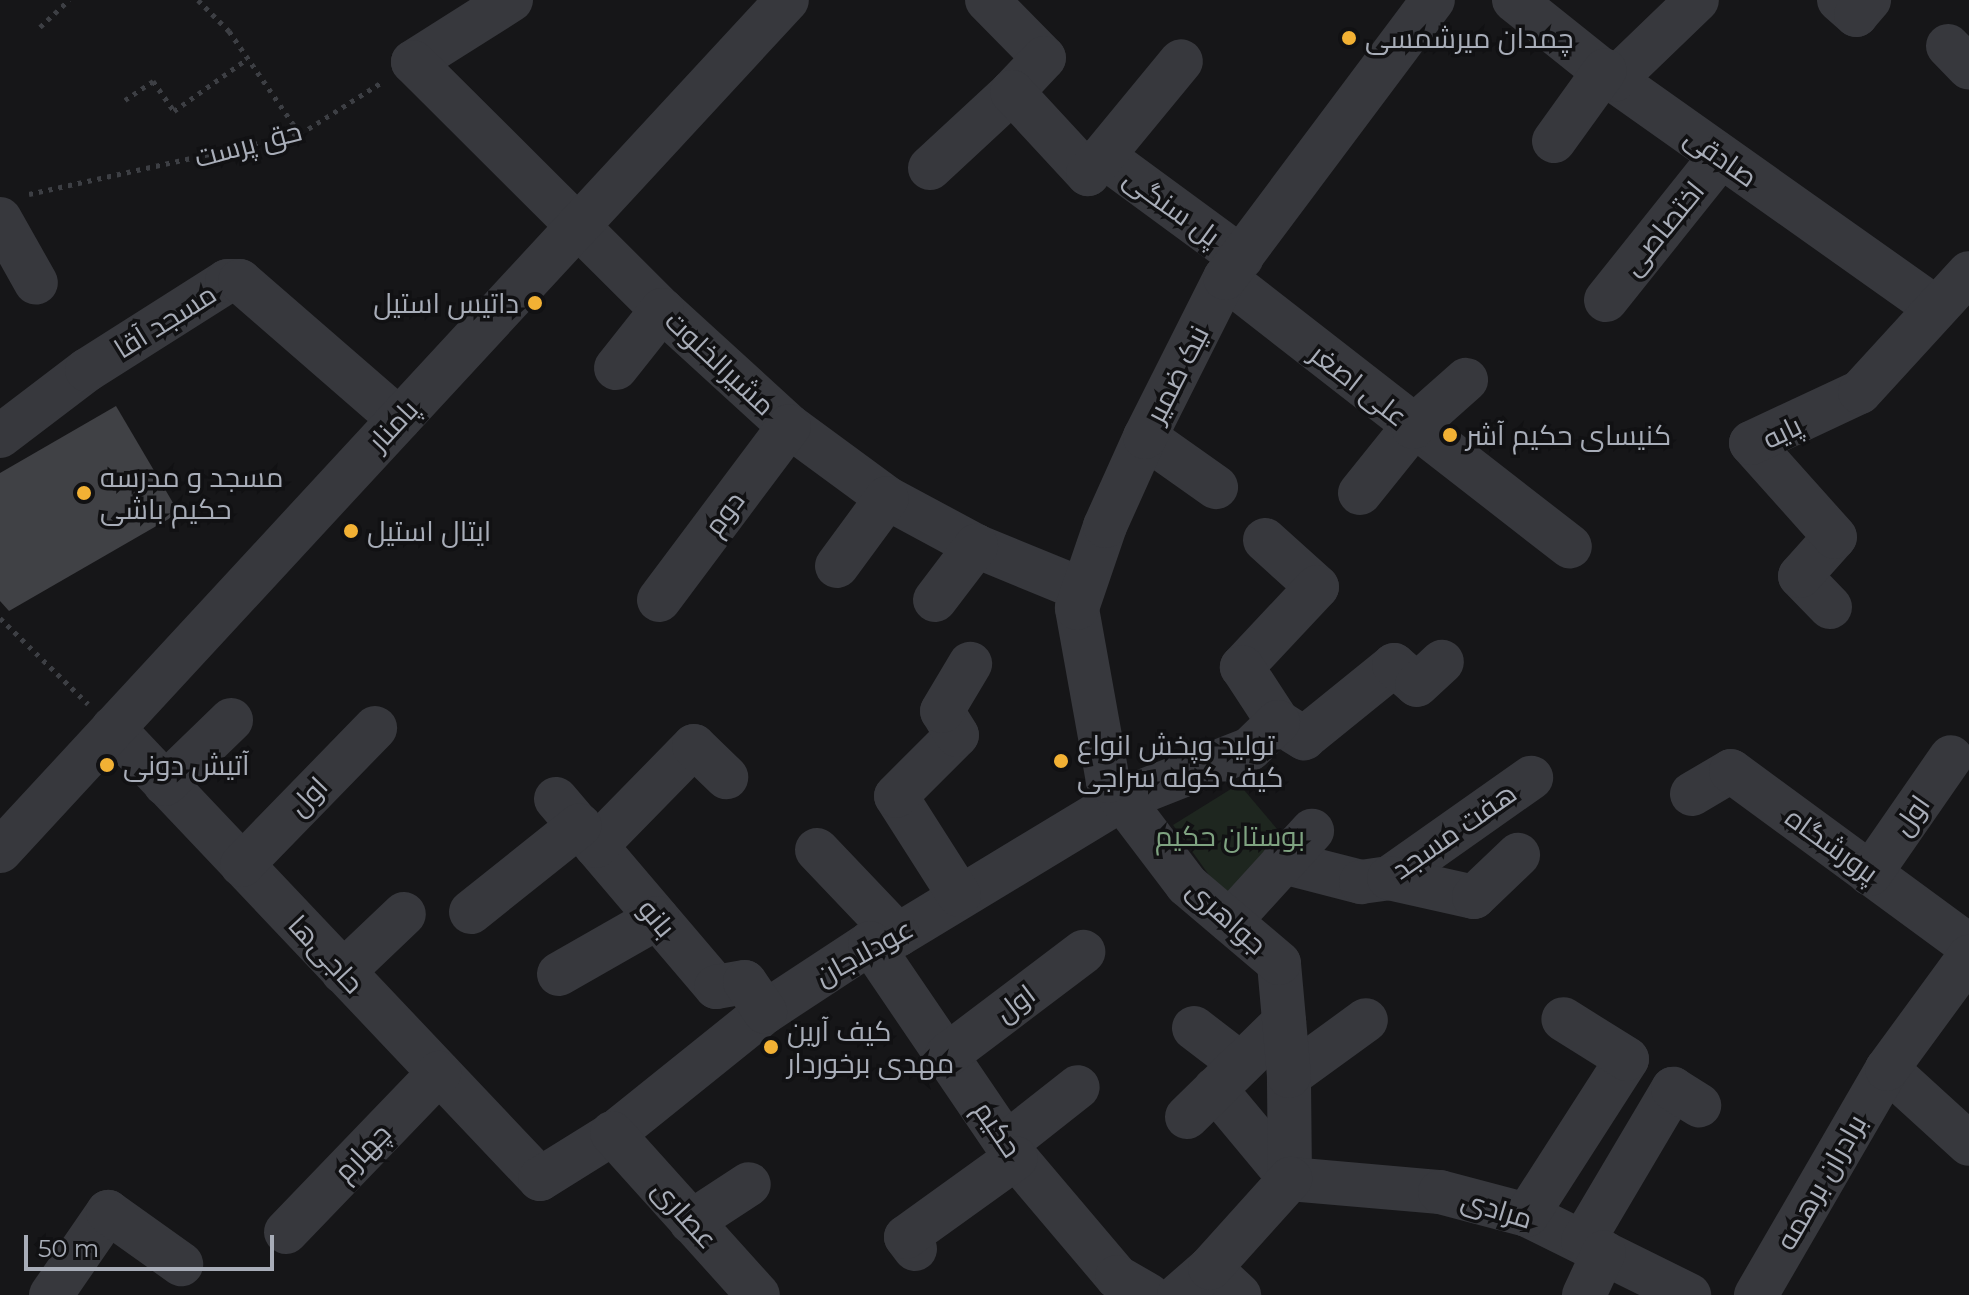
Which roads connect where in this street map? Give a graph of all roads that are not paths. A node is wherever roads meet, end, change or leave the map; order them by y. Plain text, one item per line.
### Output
1 (511, 0) edge
2 (787, 0) edge
3 (987, 0) edge
4 (1433, 0) edge
5 (1514, 0) edge
6 (1839, 0) edge
7 (1869, 0) edge
8 (1670, 9) edge
9 (1181, 61) dead end
10 (1610, 75) junction
11 (1012, 92) junction
12 (1554, 141) dead end
13 (1103, 156) junction
14 (1721, 156) junction
15 (930, 168) dead end
16 (7, 208) edge
17 (579, 225) junction
18 (1234, 268) junction
19 (1969, 273) edge
20 (36, 283) dead end
21 (1606, 300) dead end
22 (1933, 306) junction
23 (662, 310) junction
24 (616, 368) dead end
25 (1466, 380) dead end
26 (399, 419) junction
27 (789, 426) junction
28 (1413, 427) junction
29 (0, 436) edge
30 (1145, 437) junction
31 (1216, 487) dead end
32 (1360, 493) dead end
33 (887, 498) junction
34 (1265, 540) dead end
35 (976, 546) junction
36 (1570, 547) dead end
37 (837, 566) dead end
38 (1081, 589) junction
39 (659, 600) dead end
40 (935, 600) dead end
41 (1830, 607) dead end
42 (1442, 662) dead end
43 (970, 664) dead end
44 (231, 720) dead end
45 (1278, 722) junction
46 (113, 728) junction
47 (375, 728) dead end
48 (1951, 757) dead end
49 (726, 777) dead end
50 (1531, 778) dead end
51 (165, 784) junction
52 (1692, 794) dead end
53 (1123, 799) junction
54 (577, 823) junction
55 (1312, 831) dead end
56 (817, 850) dead end
57 (0, 851) edge
58 (1518, 855) dead end
59 (1283, 862) junction
60 (242, 865) junction
61 (1870, 874) junction
62 (1389, 878) junction
63 (959, 895) junction
64 (471, 912) dead end
65 (404, 914) dead end
66 (657, 918) junction
67 (1230, 921) junction
68 (884, 939) junction
69 (1969, 946) edge
70 (1083, 952) dead end
71 (1969, 957) edge
72 (343, 972) junction
73 (559, 974) dead end
74 (765, 1012) junction
75 (1563, 1019) dead end
76 (1366, 1020) dead end
77 (1284, 1022) junction
78 (1194, 1028) dead end
79 (947, 1055) junction
80 (1887, 1069) junction
81 (439, 1073) junction
82 (1289, 1076) junction
83 (1078, 1087) dead end
84 (1214, 1090) junction
85 (1699, 1105) dead end
86 (612, 1133) junction
87 (1969, 1144) edge
88 (1011, 1150) junction
89 (540, 1179) joint
90 (1290, 1179) junction
91 (749, 1184) dead end
92 (1527, 1215) junction
93 (691, 1222) junction
94 (286, 1232) dead end
95 (1594, 1247) junction
96 (915, 1249) dead end
97 (181, 1264) dead end
98 (1209, 1286) edge
99 (1119, 1289) edge
100 (51, 1295) edge
101 (758, 1295) edge
102 (1584, 1295) edge
103 (1689, 1295) edge
104 (1756, 1295) edge

1 - 17 street, مشیرالخلوت
2 - 17 street, پامنار
3 - 11 street
4 - 18 street, نیک ضمیر
5 - 10 street, صادقی
6 - 7 street
8 - 10 street
9 - 13 street, پل سنگی
10 - 12 street
10 - 14 street, صادقی
11 - 13 street, پل سنگی
11 - 15 street
13 - 18 street, پل سنگی
14 - 21 street, اختصاصی
14 - 22 street, صادقی
16 - 20 street
17 - 23 street, مشیرالخلوت
17 - 26 street, پامنار
18 - 28 street, علی اصغر
18 - 30 street, نیک ضمیر
19 - 22 street
22 - 41 street, پایه
23 - 24 street
23 - 27 street, مشیرالخلوت
25 - 28 street
26 - 29 street, مسجد آقا
26 - 46 street, پامنار
27 - 33 street, مشیرالخلوت
27 - 39 street, دوم
28 - 32 street
28 - 36 street, علی اصغر
30 - 31 street
30 - 38 street, نیک ضمیر
33 - 35 street, مشیرالخلوت
33 - 37 street
34 - 45 street
35 - 38 street, مشیرالخلوت
35 - 40 street
38 - 53 street, نیک ضمیر
42 - 45 street
43 - 63 street
44 - 51 street
45 - 53 street
46 - 51 street, حاجی‌ها
46 - 57 street, پامنار
47 - 60 street, اول
48 - 61 street, اول
49 - 54 street
50 - 62 street, هفت مسجد
51 - 60 street, حاجی‌ها
52 - 61 street, پرورشگاه
53 - 63 street, عودلاجان
53 - 67 street, جواهری
54 - 64 street
54 - 66 street, بانو
55 - 59 street
56 - 68 street, حکیم
58 - 62 street
59 - 62 street, هفت مسجد
59 - 67 street
60 - 72 street, حاجی‌ها
61 - 69 street, پرورشگاه
63 - 68 street, عودلاجان
65 - 72 street
66 - 73 street
66 - 74 street, بانو
67 - 77 street, جواهری
68 - 74 street, عودلاجان
68 - 79 street, حکیم
70 - 79 street, اول
71 - 80 street, برادران برهمه
72 - 81 street, حاجی‌ها
74 - 86 street, عودلاجان
75 - 92 street
76 - 82 street
77 - 82 street, جواهری
77 - 84 street
78 - 84 street
79 - 88 street, حکیم
80 - 87 street
80 - 104 street, برادران برهمه
81 - 89 street, حاجی‌ها
81 - 94 street, چهارم
82 - 90 street, جواهری
83 - 88 street
84 - 90 street
85 - 95 street
86 - 89 street, عودلاجان
86 - 93 street, عصاری
88 - 96 street
88 - 99 street, حکیم
90 - 92 street, مرادی
90 - 98 street
91 - 93 street
92 - 95 street, مرادی
93 - 101 street, عصاری
95 - 102 street
95 - 103 street, مرادی
97 - 100 street

